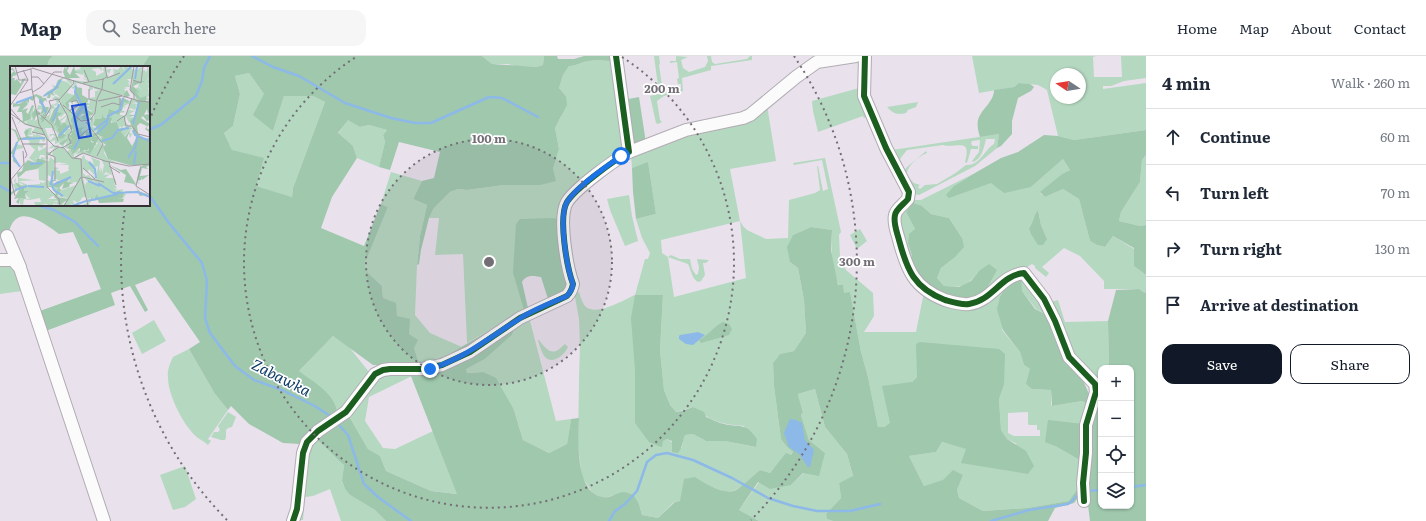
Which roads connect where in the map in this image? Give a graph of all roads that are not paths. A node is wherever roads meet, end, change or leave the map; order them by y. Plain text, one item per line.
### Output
1 (616, 56) edge
2 (856, 56) edge
3 (865, 56) edge
4 (816, 59) edge
5 (628, 152) junction
6 (8, 236) dead end
7 (0, 260) edge
8 (20, 268) junction
9 (1084, 496) dead end
10 (104, 521) edge
11 (293, 521) edge

1 - 5 street
2 - 4 street
3 - 9 street
4 - 5 street
5 - 11 street
6 - 8 street
7 - 8 street
8 - 10 street

